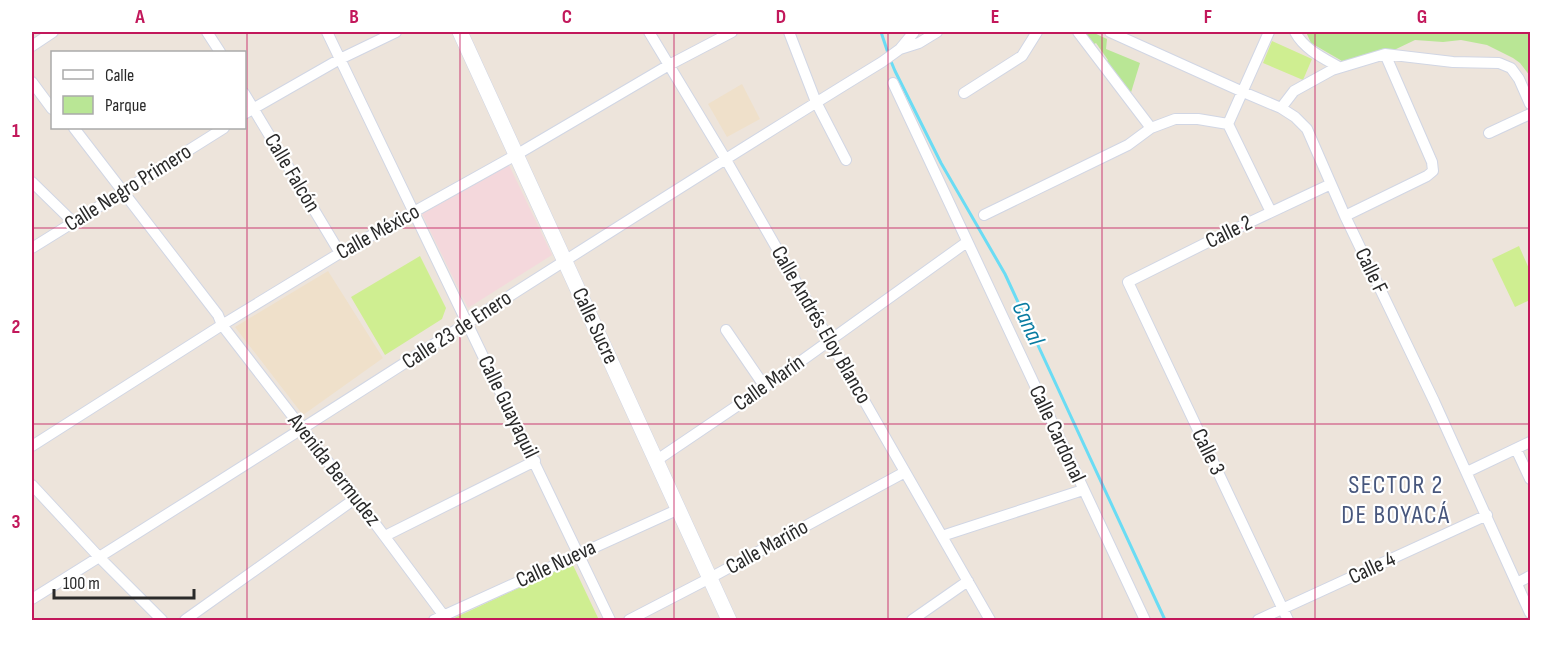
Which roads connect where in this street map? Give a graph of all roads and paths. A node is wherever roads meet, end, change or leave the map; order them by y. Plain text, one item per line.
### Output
1 (53, 32) edge
2 (207, 32) edge
3 (327, 32) edge
4 (396, 32) edge
5 (460, 32) edge
6 (649, 32) edge
7 (732, 32) edge
8 (789, 32) edge
9 (914, 32) edge
10 (937, 32) edge
11 (1037, 32) edge
12 (1078, 32) edge
13 (1110, 32) edge
14 (1269, 32) edge
15 (1295, 32) edge
16 (32, 46) edge
17 (899, 49) junction
18 (219, 51) edge
19 (1385, 54) junction
20 (340, 59) junction
21 (669, 65) junction
22 (1339, 67) junction
23 (32, 74) edge
24 (32, 82) edge
25 (893, 83) dead end
26 (1243, 92) junction
27 (964, 93) dead end
28 (51, 99) edge
29 (816, 102) junction
30 (1530, 104) edge
31 (51, 108) edge
32 (1281, 108) junction
33 (249, 111) edge
34 (1530, 114) edge
35 (1228, 124) junction
36 (1151, 128) junction
37 (68, 129) edge
38 (75, 129) edge
39 (222, 129) edge
40 (1489, 133) dead end
41 (516, 154) junction
42 (725, 158) junction
43 (846, 160) dead end
44 (32, 182) edge
45 (1331, 184) junction
46 (122, 193) junction
47 (414, 212) junction
48 (1271, 212) junction
49 (984, 214) dead end
50 (1345, 216) junction
51 (73, 222) junction
52 (967, 242) junction
53 (32, 248) edge
54 (340, 253) junction
55 (566, 261) junction
56 (1128, 282) joint
57 (467, 323) junction
58 (222, 325) junction
59 (726, 330) dead end
60 (830, 340) junction
61 (765, 387) junction
62 (303, 429) junction
63 (1530, 442) edge
64 (32, 446) edge
65 (1516, 449) junction
66 (657, 460) junction
67 (535, 461) junction
68 (905, 472) junction
69 (1467, 472) junction
70 (1530, 479) edge
71 (32, 485) edge
72 (1083, 490) junction
73 (356, 498) junction
74 (679, 509) junction
75 (1487, 515) junction
76 (385, 536) junction
77 (942, 536) junction
78 (578, 554) junction
79 (99, 557) junction
80 (1530, 576) edge
81 (710, 578) junction
82 (968, 581) junction
83 (1518, 583) junction
84 (32, 599) edge
85 (1283, 609) junction
86 (1530, 613) edge
87 (439, 618) edge
88 (162, 621) edge
89 (185, 621) edge
90 (610, 621) edge
91 (628, 621) edge
92 (729, 621) edge
93 (912, 621) edge
94 (990, 621) edge
95 (1145, 621) edge
96 (1257, 621) edge
97 (1288, 621) edge

1 - 16 street
2 - 18 street
3 - 20 street, Calle Guayaquil
4 - 20 street
5 - 41 street, Calle Sucre
6 - 21 street, Calle Andrés Eloy Blanco
7 - 21 street, Calle México
8 - 29 street
9 - 17 street
10 - 17 street
11 - 27 street
12 - 36 street
13 - 26 street, Calle F
14 - 26 street
15 - 22 street
17 - 29 street, Calle 23 de Enero
19 - 22 street
19 - 30 street
19 - 50 street
20 - 33 street
20 - 47 street, Calle Guayaquil
21 - 41 street, Calle México
21 - 42 street, Calle Andrés Eloy Blanco
22 - 32 street
23 - 28 street
24 - 31 street
25 - 52 street, Calle Cardonal
26 - 32 street, Calle F
26 - 35 street
29 - 42 street, Calle 23 de Enero
29 - 43 street
32 - 45 street, Calle F
33 - 54 street, Calle Falcón
34 - 40 street
35 - 36 street
35 - 48 street
36 - 49 street
37 - 46 street, Avenida Bermudez
38 - 46 street, Avenida Bermudez
39 - 46 street, Calle Negro Primero
41 - 47 street, Calle México
41 - 55 street, Calle Sucre
42 - 55 street, Calle 23 de Enero
42 - 60 street, Calle Andrés Eloy Blanco
44 - 51 street
45 - 48 street, Calle 2
45 - 50 street, Calle F
46 - 51 street, Calle Negro Primero
46 - 58 street, Avenida Bermudez
47 - 54 street, Calle México
47 - 57 street, Calle Guayaquil
48 - 56 street, Calle 2
50 - 69 street, Calle F
51 - 53 street, Calle Negro Primero
52 - 60 street, Calle Marín
52 - 72 street, Calle Cardonal
54 - 58 street, Calle México
55 - 57 street, Calle 23 de Enero
55 - 66 street, Calle Sucre
56 - 85 street, Calle 3
57 - 62 street, Calle 23 de Enero
57 - 67 street, Calle Guayaquil
58 - 62 street, Avenida Bermudez
58 - 64 street, Calle México
59 - 61 street
60 - 61 street, Calle Marín
60 - 68 street, Calle Andrés Eloy Blanco
61 - 66 street, Calle Marín
62 - 73 street, Avenida Bermudez
62 - 79 street, Calle 23 de Enero
63 - 65 street
65 - 69 street
65 - 70 street
66 - 74 street, Calle Sucre
67 - 76 street
67 - 78 street, Calle Guayaquil
68 - 77 street, Calle Andrés Eloy Blanco
68 - 81 street, Calle Mariño
69 - 75 street, Calle F
71 - 79 street
72 - 77 street
72 - 95 street, Calle Cardonal
73 - 76 street, Avenida Bermudez
73 - 89 street
74 - 78 street, Calle Nueva
74 - 81 street, Calle Sucre
75 - 83 street, Calle F
75 - 85 street, Calle 4
76 - 87 street, Avenida Bermudez
77 - 82 street, Calle Andrés Eloy Blanco
78 - 87 street, Calle Nueva
78 - 90 street, Calle Guayaquil
79 - 84 street, Calle 23 de Enero
79 - 88 street
80 - 83 street
81 - 91 street, Calle Mariño
81 - 92 street, Calle Sucre
82 - 93 street
82 - 94 street, Calle Andrés Eloy Blanco
83 - 86 street, Calle F
85 - 96 street, Calle 4
85 - 97 street, Calle 3

